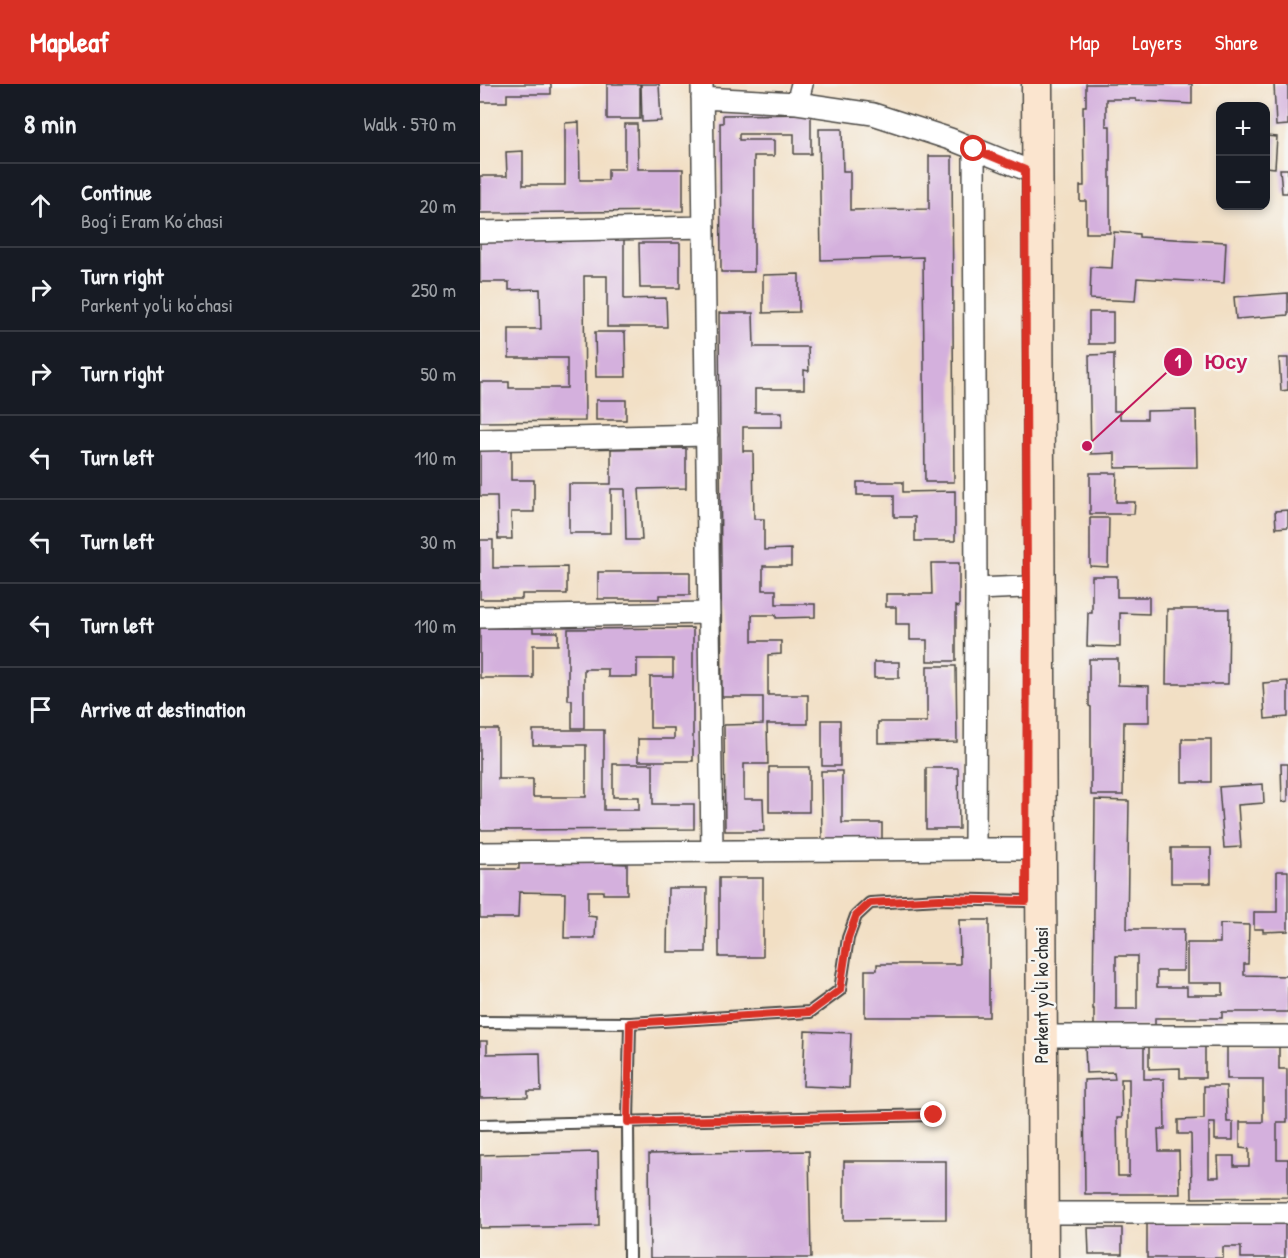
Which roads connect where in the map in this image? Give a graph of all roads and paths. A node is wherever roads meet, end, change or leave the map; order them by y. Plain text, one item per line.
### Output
1 (1025, 84) edge
2 (1037, 84) edge
3 (702, 91) edge
4 (799, 93) edge
5 (974, 149) junction
6 (1031, 172) junction
7 (704, 227) junction
8 (480, 232) edge
9 (707, 435) junction
10 (480, 440) edge
11 (1027, 586) junction
12 (976, 589) junction
13 (709, 613) junction
14 (480, 617) edge
15 (975, 849) junction
16 (1034, 849) junction
17 (712, 851) junction
18 (480, 853) edge
19 (1026, 901) junction
20 (480, 1022) edge
21 (630, 1023) junction
22 (1288, 1035) edge
23 (1042, 1036) junction
24 (934, 1115) dead end
25 (628, 1122) junction
26 (480, 1125) edge
27 (1043, 1213) junction
28 (1288, 1213) edge
29 (629, 1258) edge
30 (1025, 1258) edge
31 (1043, 1258) edge

1 - 6 street, Parkent yo'li ko'chasi
2 - 6 street, Parkent yo'li ko'chasi
3 - 4 street
3 - 7 street
4 - 5 street
5 - 6 street
5 - 12 street
6 - 11 street, Parkent yo'li ko'chasi
6 - 16 street, Parkent yo'li ko'chasi
7 - 8 street
7 - 9 street
9 - 10 street
9 - 13 street
11 - 12 street
11 - 16 street, Parkent yo'li ko'chasi
12 - 15 street
13 - 14 street
13 - 17 street
15 - 16 street
15 - 17 street
16 - 19 street, Parkent yo'li ko'chasi
16 - 23 street, Parkent yo'li ko'chasi
17 - 18 street
19 - 21 lane
19 - 30 street, Parkent yo'li ko'chasi
20 - 21 lane
21 - 25 lane
22 - 23 street
23 - 27 street, Parkent yo'li ko'chasi
24 - 25 lane
25 - 26 lane
25 - 29 lane
27 - 28 street
27 - 31 street, Parkent yo'li ko'chasi

